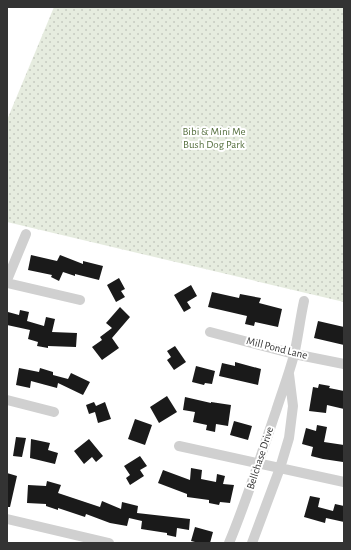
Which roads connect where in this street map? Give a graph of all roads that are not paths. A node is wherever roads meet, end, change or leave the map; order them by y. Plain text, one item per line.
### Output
1 (26, 234) dead end
2 (7, 281) edge
3 (80, 300) dead end
4 (304, 301) dead end
5 (210, 332) dead end
6 (294, 354) junction
7 (344, 364) edge
8 (289, 372) junction
9 (7, 400) edge
10 (54, 412) dead end
11 (179, 446) dead end
12 (259, 464) junction
13 (280, 468) junction
14 (344, 482) edge
15 (7, 519) edge
16 (109, 543) edge
17 (229, 543) edge
18 (252, 543) edge

1 - 2 street
2 - 3 street
4 - 6 street, Bellchase Drive
5 - 6 street, Mill Pond Lane
6 - 7 street, Mill Pond Lane
6 - 8 street, Bellchase Drive
8 - 12 street, Bellchase Drive
8 - 13 street, Bellchase Drive
9 - 10 street
11 - 12 street
12 - 13 street
12 - 17 street, Bellchase Drive
13 - 14 street
13 - 18 street, Bellchase Drive
15 - 16 street

